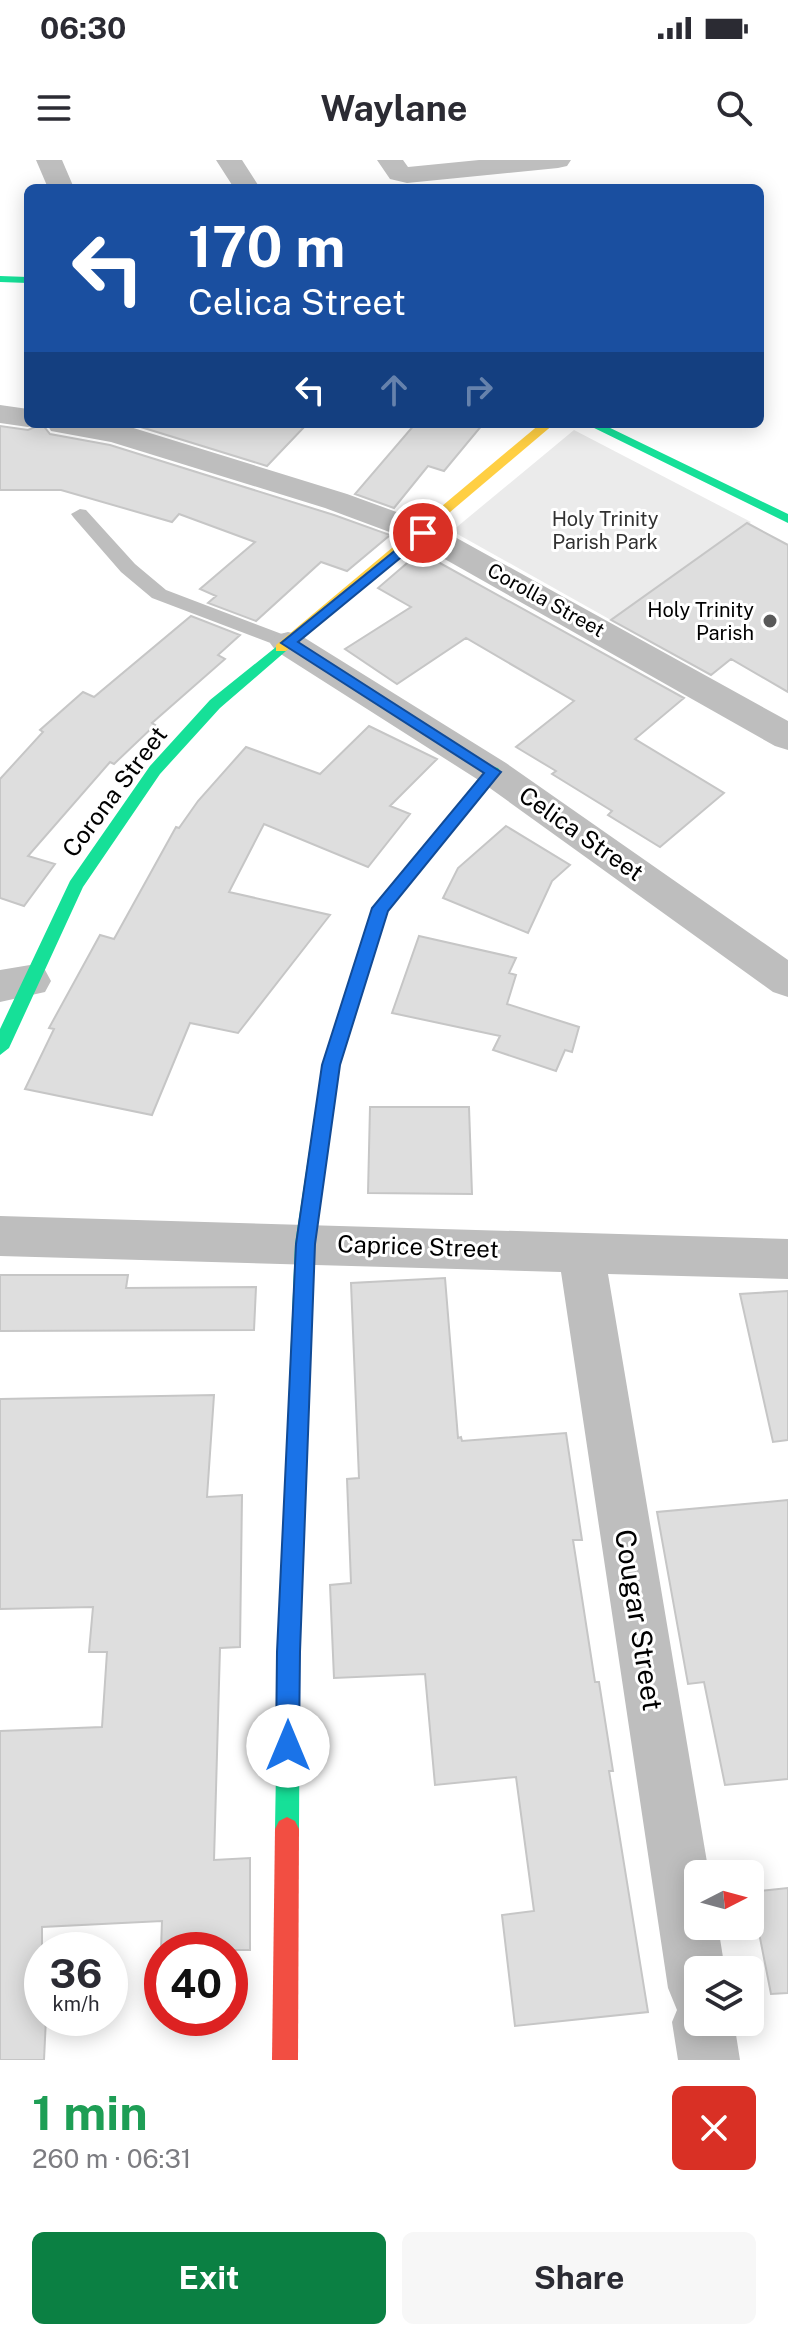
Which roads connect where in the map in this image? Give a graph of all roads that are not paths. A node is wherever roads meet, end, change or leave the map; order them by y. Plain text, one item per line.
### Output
1 (49, 160) edge
2 (229, 160) edge
3 (390, 160) edge
4 (558, 160) edge
5 (520, 162) edge
6 (443, 180) edge
7 (59, 184) edge
8 (244, 184) edge
9 (0, 279) edge
10 (24, 280) edge
11 (0, 414) edge
12 (24, 417) edge
13 (120, 428) edge
14 (543, 428) edge
15 (600, 428) edge
16 (80, 514) dead end
17 (788, 519) edge
18 (423, 533) junction
19 (288, 643) junction
20 (788, 737) edge
21 (493, 772) junction
22 (788, 981) edge
23 (15, 983) edge
24 (0, 1048) edge
25 (0, 1236) edge
26 (305, 1244) junction
27 (581, 1252) junction
28 (788, 1259) edge
29 (693, 1956) edge
30 (705, 2036) edge
31 (285, 2060) edge
32 (709, 2060) edge

1 - 7 street
2 - 8 street
3 - 6 street
4 - 5 street
5 - 6 street
9 - 10 street
11 - 12 street
13 - 18 street, Corolla Street
14 - 18 street, Corona Street
15 - 17 street
16 - 19 lane
18 - 19 street, Corona Street
18 - 20 street, Corolla Street
19 - 21 street, Celica Street
19 - 23 street, Corona Street
21 - 22 street, Celica Street
21 - 26 street
23 - 24 street, Corona Street
25 - 26 street, Caprice Street
26 - 27 street, Caprice Street
26 - 31 street
27 - 28 street, Caprice Street
27 - 29 street, Cougar Street
30 - 32 street

